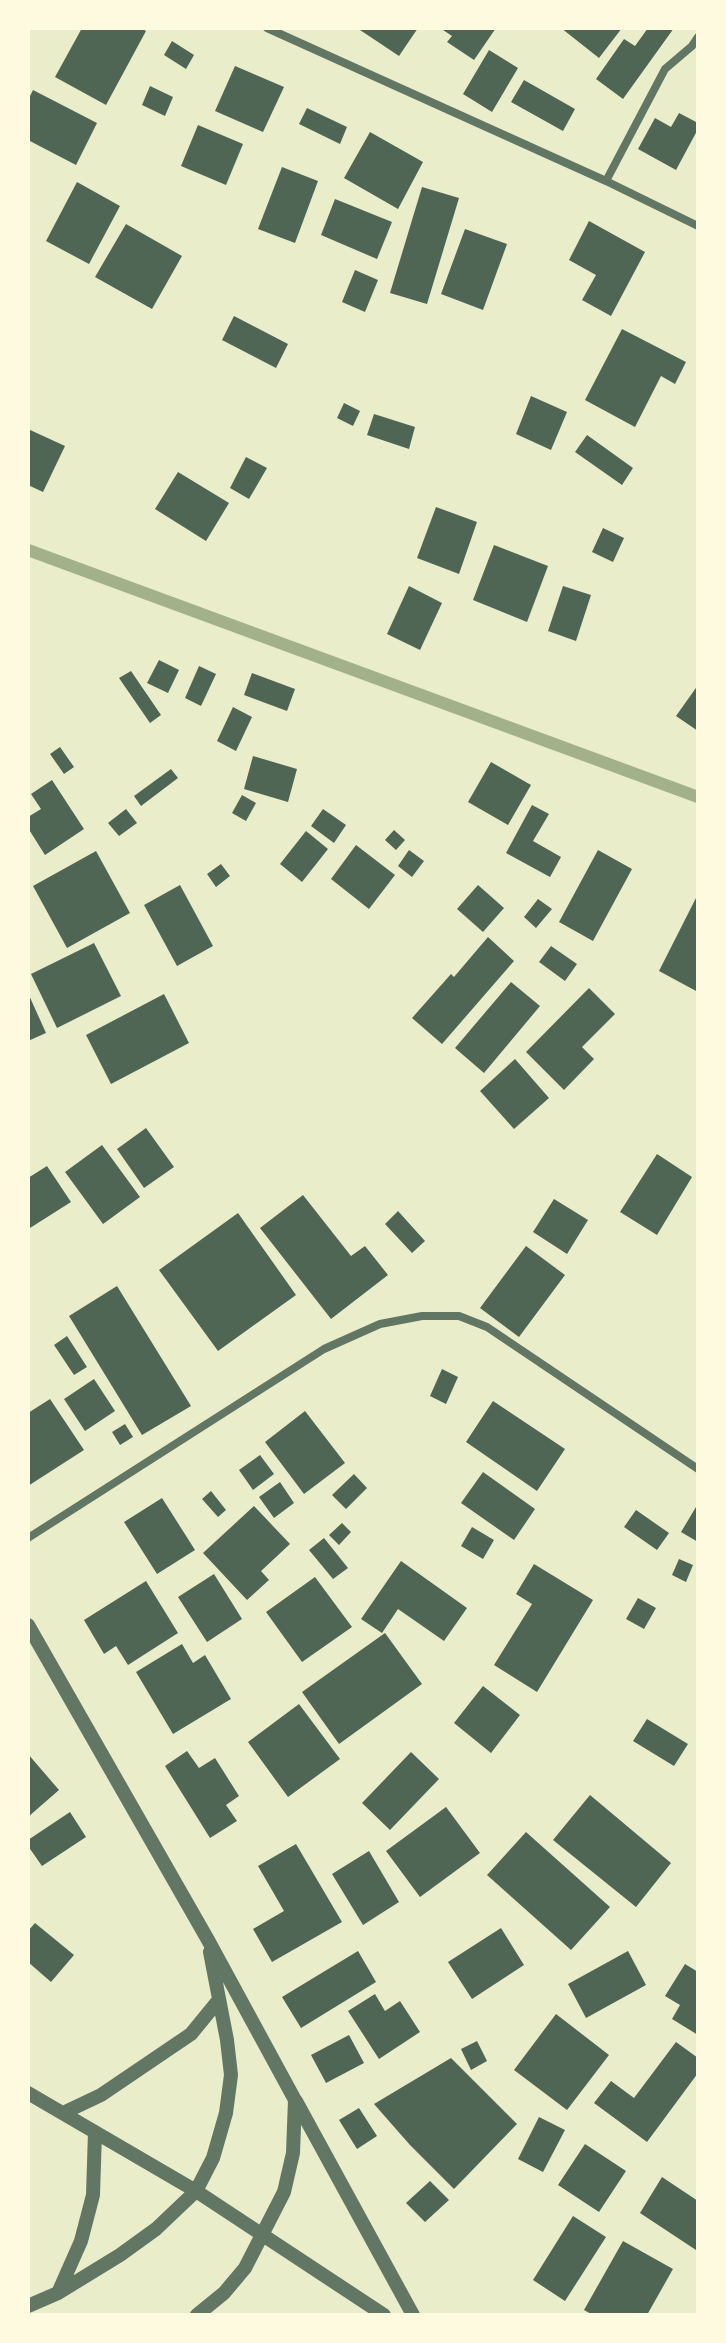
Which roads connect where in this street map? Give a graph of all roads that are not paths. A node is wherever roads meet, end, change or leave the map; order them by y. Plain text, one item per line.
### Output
1 (267, 28) edge
2 (698, 37) edge
3 (606, 181) junction
4 (698, 226) edge
5 (698, 1469) edge
6 (28, 1538) edge
7 (28, 1625) edge
8 (208, 1940) junction
9 (218, 2001) junction
10 (28, 2093) edge
11 (295, 2100) junction
12 (63, 2113) junction
13 (95, 2132) junction
14 (196, 2191) junction
15 (264, 2234) junction
16 (58, 2293) junction
17 (28, 2306) edge
18 (197, 2315) edge
19 (384, 2315) edge
20 (413, 2315) edge

1 - 3 street
2 - 3 street
3 - 4 street
5 - 6 street
7 - 8 street
8 - 9 street
8 - 11 street
9 - 12 street
9 - 14 street
10 - 12 street
11 - 15 street
11 - 20 street
12 - 13 street
13 - 14 street
13 - 16 street
14 - 15 street
14 - 16 street
15 - 18 street
15 - 19 street
16 - 17 street

